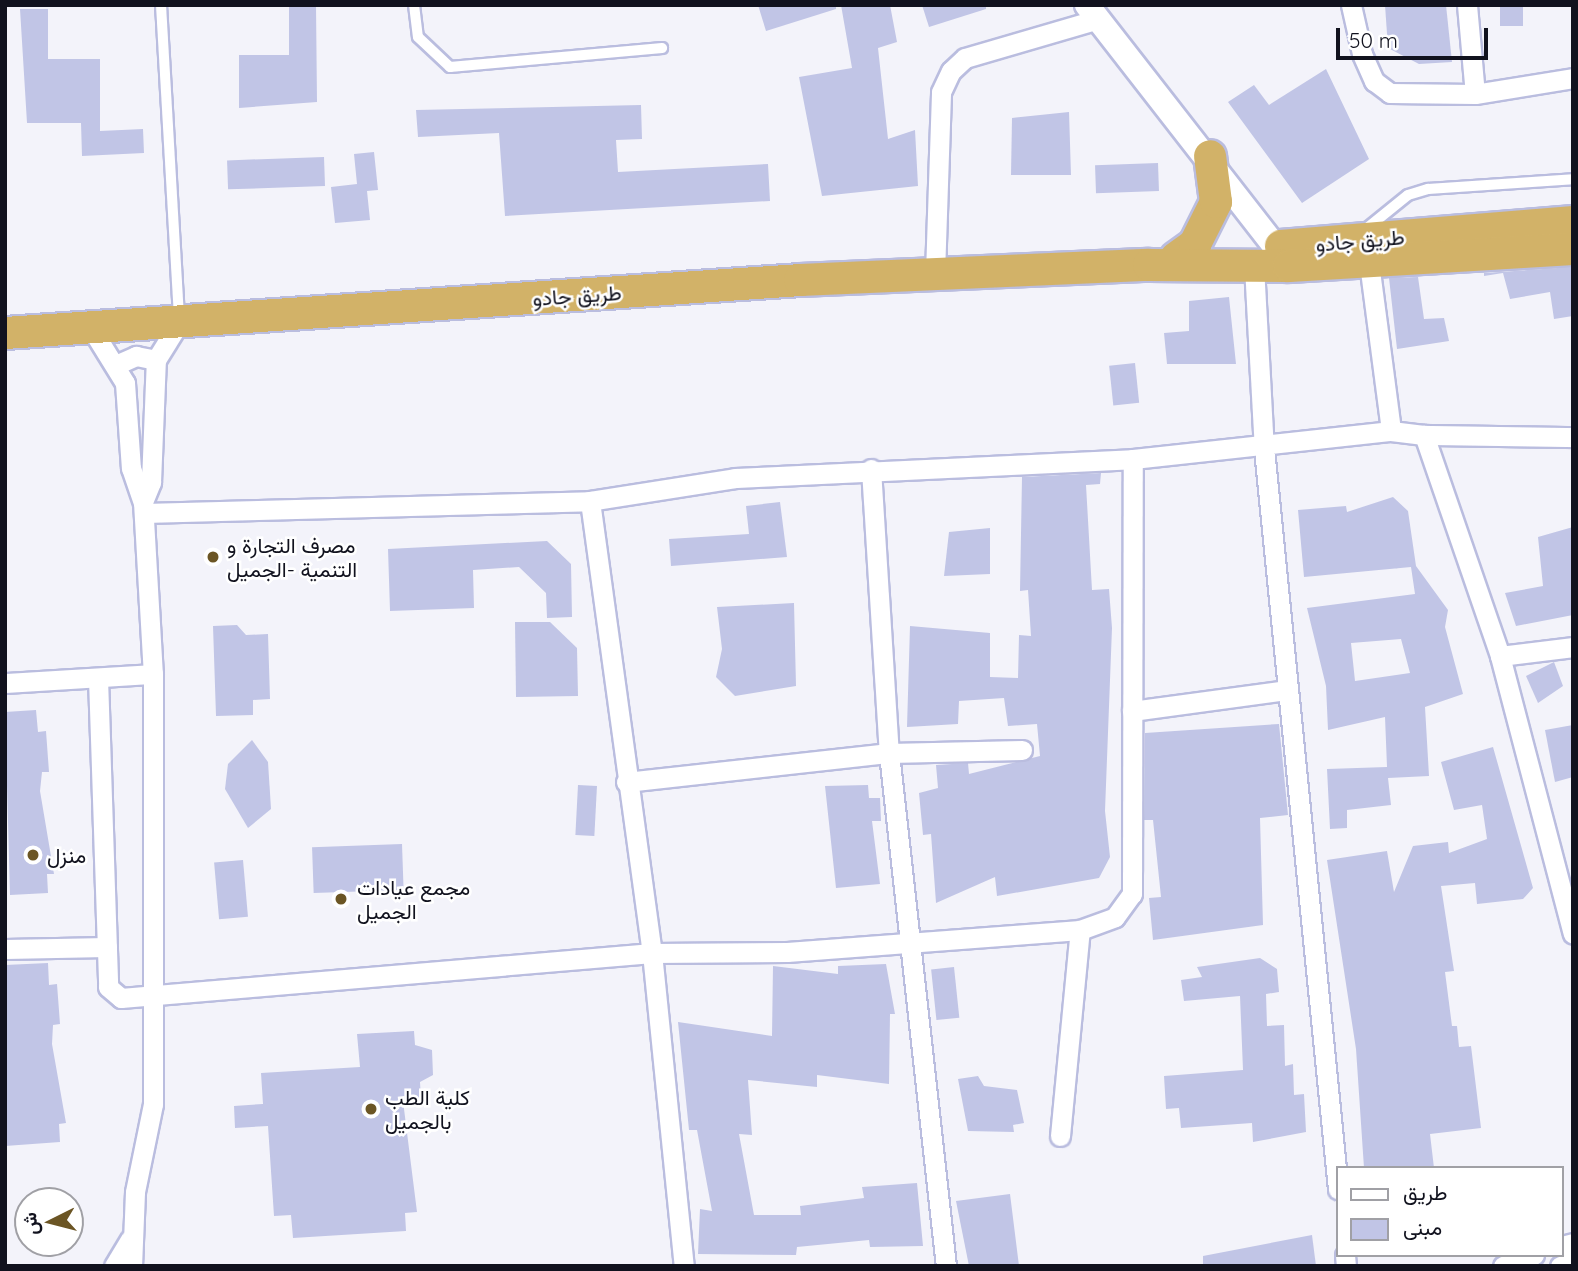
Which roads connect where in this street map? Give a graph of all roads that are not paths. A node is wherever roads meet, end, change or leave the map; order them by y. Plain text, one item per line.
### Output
1 (161, 5) edge
2 (414, 5) edge
3 (1351, 5) edge
4 (1467, 5) edge
5 (1092, 12) edge
6 (662, 48) dead end
7 (1573, 78) edge
8 (1475, 94) junction
9 (1210, 156) junction
10 (1573, 179) edge
11 (1573, 222) edge
12 (1573, 249) edge
13 (1362, 251) junction
14 (1284, 256) junction
15 (1162, 261) junction
16 (1254, 266) junction
17 (935, 274) junction
18 (179, 323) junction
19 (91, 328) junction
20 (5, 333) edge
21 (156, 359) junction
22 (118, 364) junction
23 (1391, 431) junction
24 (1424, 435) junction
25 (1573, 437) edge
26 (1264, 449) junction
27 (1133, 459) junction
28 (871, 469) junction
29 (590, 500) junction
30 (144, 507) junction
31 (1573, 647) edge
32 (1500, 656) junction
33 (153, 674) junction
34 (97, 678) junction
35 (5, 683) edge
36 (1288, 690) junction
37 (1132, 711) junction
38 (1022, 750) dead end
39 (889, 752) junction
40 (626, 782) junction
41 (1080, 930) junction
42 (1573, 934) edge
43 (910, 945) junction
44 (107, 947) junction
45 (5, 949) edge
46 (652, 953) junction
47 (154, 998) junction
48 (1060, 1136) dead end
49 (1336, 1169) edge
50 (130, 1239) junction
51 (1528, 1257) edge
52 (1573, 1262) edge
53 (114, 1266) edge
54 (132, 1266) edge
55 (684, 1266) edge
56 (946, 1266) edge
57 (1503, 1266) edge
58 (1560, 1266) edge

1 - 18 lane
2 - 6 lane
3 - 8 street
4 - 8 street
5 - 9 street
5 - 17 street
7 - 8 street
9 - 14 street
9 - 15 highway
10 - 13 lane
11 - 13 highway, طريق جادو
12 - 13 highway, طريق جادو
13 - 14 highway, طريق جادو
13 - 23 street
14 - 15 highway, طريق جادو
14 - 16 highway, طريق جادو
15 - 16 highway, طريق جادو
15 - 17 highway, طريق جادو
16 - 26 street
17 - 18 highway, طريق جادو
18 - 19 highway, طريق جادو
18 - 21 street
19 - 20 highway, طريق جادو
19 - 22 street
21 - 22 street
21 - 30 street
22 - 30 street
23 - 24 street
23 - 26 street
24 - 25 street
24 - 32 street
26 - 27 street
26 - 36 street
27 - 28 street
27 - 37 street
28 - 29 street
28 - 39 street
29 - 30 street
29 - 40 street
30 - 33 street
31 - 32 street
32 - 42 street
33 - 34 street
33 - 47 street
34 - 35 street
34 - 44 street
36 - 37 street
36 - 49 street
37 - 41 street
38 - 39 street
39 - 40 street
39 - 43 street
40 - 46 street
41 - 43 street
41 - 48 street
43 - 46 street
43 - 56 street
44 - 45 street
44 - 47 street
46 - 47 street
46 - 55 street
47 - 50 street
50 - 53 street
50 - 54 street
51 - 57 street
52 - 58 street

